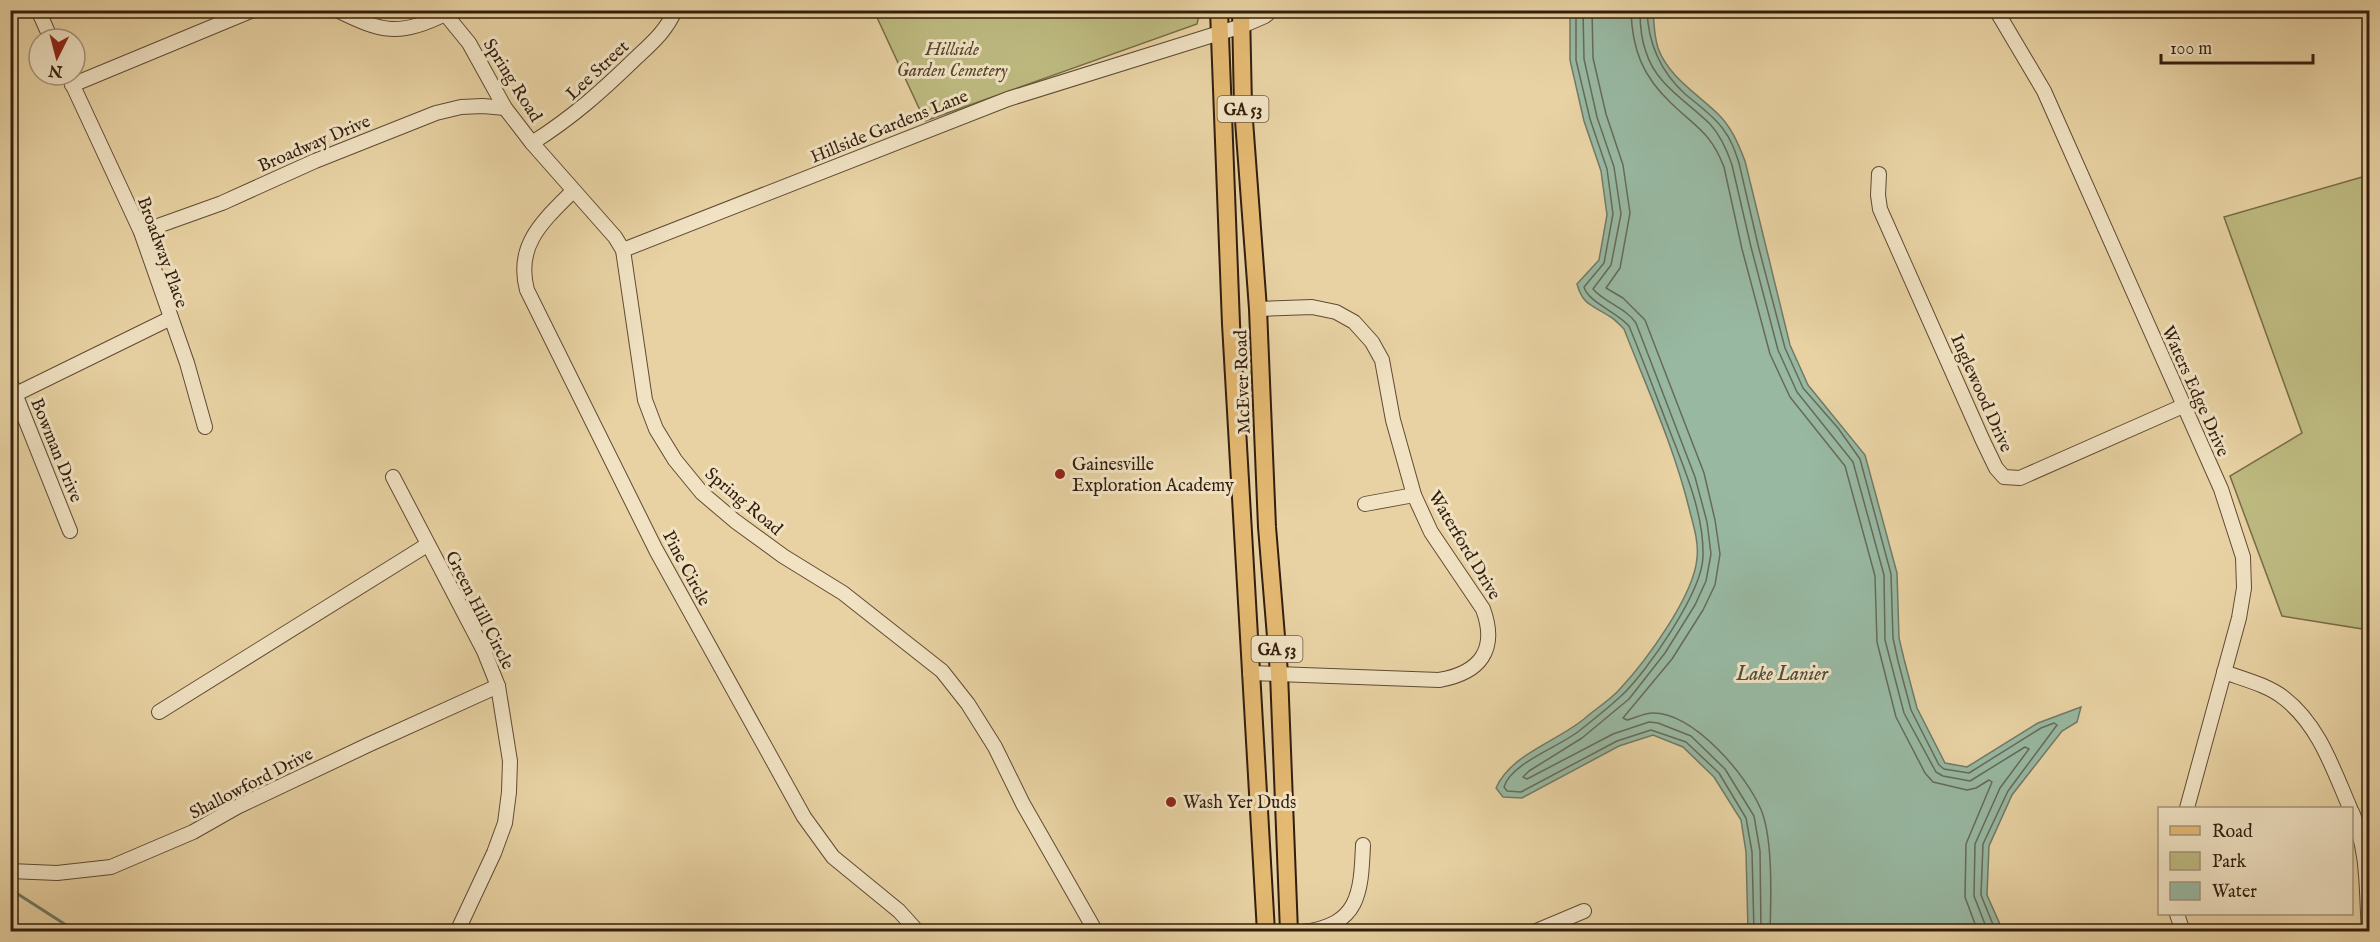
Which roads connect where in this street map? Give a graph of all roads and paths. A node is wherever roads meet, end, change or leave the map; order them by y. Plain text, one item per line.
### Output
1 (38, 10) edge
2 (253, 10) edge
3 (337, 10) edge
4 (675, 10) edge
5 (1219, 10) edge
6 (1272, 10) edge
7 (1996, 10) edge
8 (443, 12) edge
9 (1241, 18) edge
10 (46, 27) edge
11 (1221, 32) junction
12 (87, 73) edge
13 (73, 87) edge
14 (506, 108) junction
15 (532, 143) junction
16 (1879, 174) dead end
17 (573, 191) junction
18 (141, 232) junction
19 (623, 250) junction
20 (1258, 309) junction
21 (171, 318) junction
22 (13, 388) edge
23 (2183, 406) junction
24 (205, 427) dead end
25 (393, 477) dead end
26 (1414, 495) junction
27 (1365, 504) dead end
28 (70, 531) dead end
29 (427, 545) junction
30 (1279, 672) junction
31 (2224, 672) junction
32 (1250, 673) junction
33 (498, 686) junction
34 (159, 712) dead end
35 (2187, 807) edge
36 (2350, 807) edge
37 (2353, 815) edge
38 (1363, 845) dead end
39 (10, 871) edge
40 (1584, 911) dead end
41 (2177, 915) edge
42 (457, 932) edge
43 (918, 932) edge
44 (1096, 932) edge
45 (1266, 932) edge
46 (1289, 932) edge
47 (1303, 932) edge
48 (1534, 932) edge
49 (2183, 932) edge
50 (2369, 932) edge

1 - 10 street
2 - 12 street
3 - 8 street
4 - 15 street, Lee Street
5 - 11 main road, McEver Road / GA 53
6 - 9 street, Hillside Gardens Lane
7 - 23 street, Waters Edge Drive
8 - 14 street, Spring Road
9 - 11 street, Hillside Gardens Lane
9 - 20 main road, McEver Road / GA 53
11 - 19 street, Hillside Gardens Lane
11 - 32 main road, McEver Road / GA 53
13 - 18 street, Broadway Place
14 - 15 street, Spring Road
14 - 18 street, Broadway Drive
15 - 17 street, Spring Road
16 - 23 street, Inglewood Drive
17 - 19 street, Spring Road
17 - 43 street, Pine Circle
18 - 21 street, Broadway Place
19 - 44 street, Spring Road
20 - 26 street, Waterford Drive
20 - 30 main road, McEver Road / GA 53
21 - 22 street, Broadway Place
21 - 24 street
22 - 28 street, Bowman Drive
23 - 31 street, Waters Edge Drive
25 - 29 street, Green Hill Circle
26 - 27 street
26 - 30 street, Waterford Drive
29 - 33 street, Green Hill Circle
29 - 34 street, Green Hill Circle
30 - 32 street, Waterford Drive
30 - 46 main road, McEver Road / GA 53
31 - 35 street, Waters Edge Drive
31 - 36 street
32 - 45 main road, McEver Road / GA 53
33 - 39 street, Shallowford Drive
33 - 42 street, Green Hill Circle
37 - 50 street
38 - 47 street
40 - 48 street
41 - 49 street

